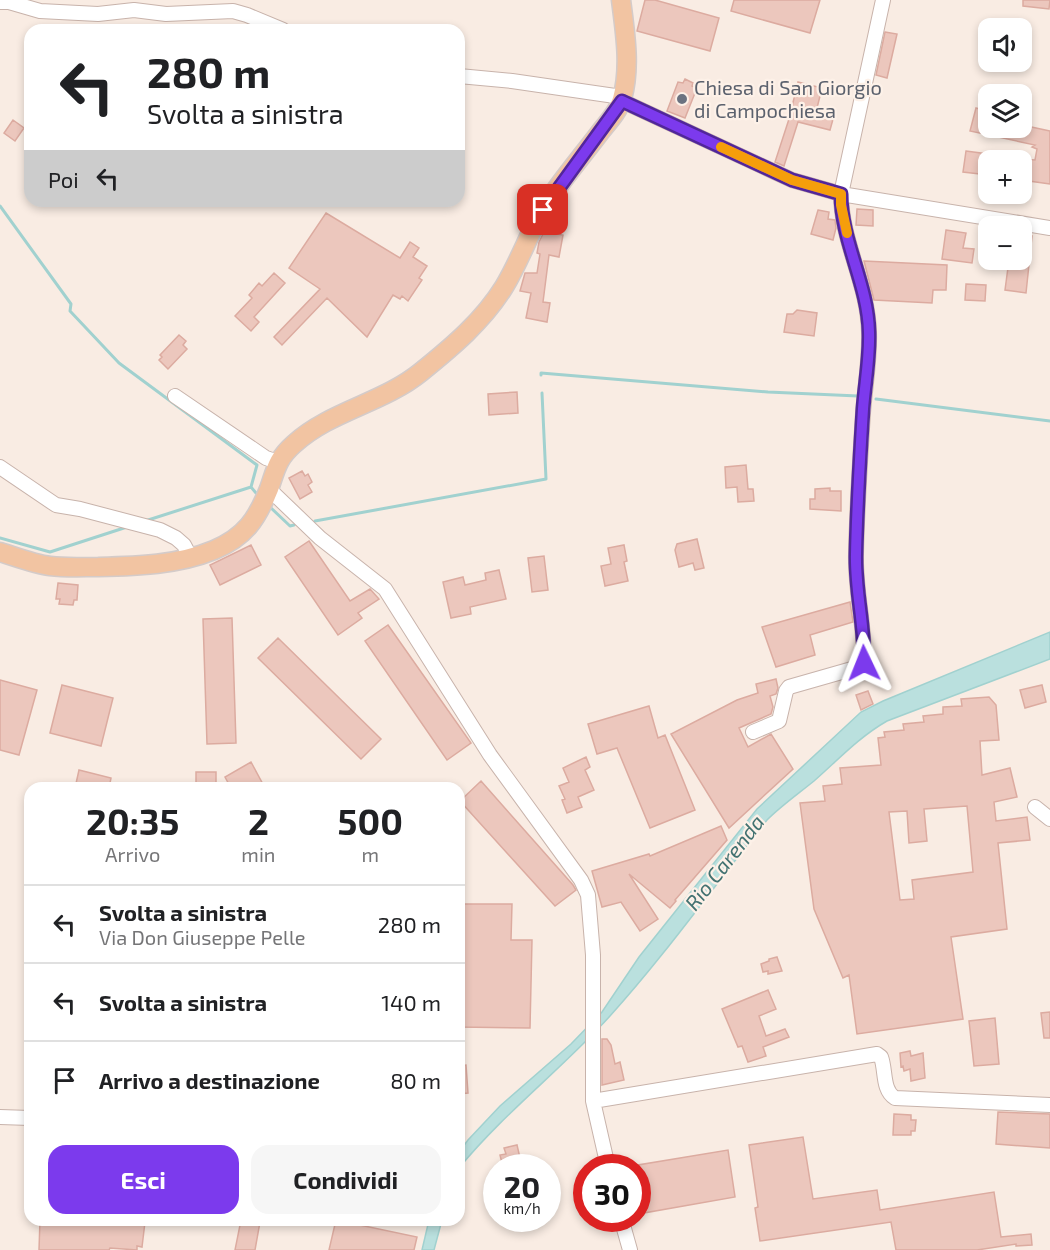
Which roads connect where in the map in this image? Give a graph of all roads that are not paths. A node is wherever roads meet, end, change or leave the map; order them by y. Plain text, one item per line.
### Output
1 (621, 0) edge
2 (883, 0) edge
3 (0, 2) edge
4 (269, 24) edge
5 (465, 77) edge
6 (622, 101) junction
7 (841, 194) junction
8 (1050, 228) edge
9 (175, 396) dead end
10 (278, 462) junction
11 (0, 467) edge
12 (269, 489) junction
13 (0, 552) edge
14 (191, 558) junction
15 (753, 732) dead end
16 (1035, 807) dead end
17 (1050, 819) edge
18 (593, 1101) junction
19 (1050, 1106) edge
20 (0, 1117) edge
21 (24, 1118) edge
22 (605, 1154) edge
23 (625, 1232) edge
24 (630, 1250) edge

1 - 6 main road
2 - 7 street
3 - 4 street
5 - 6 street
6 - 7 street
6 - 10 main road
7 - 8 street
7 - 15 street
9 - 10 street
10 - 12 main road
11 - 14 street
12 - 14 main road
12 - 18 street
13 - 14 main road
16 - 17 street
18 - 19 street
18 - 22 street
20 - 21 street
23 - 24 street

